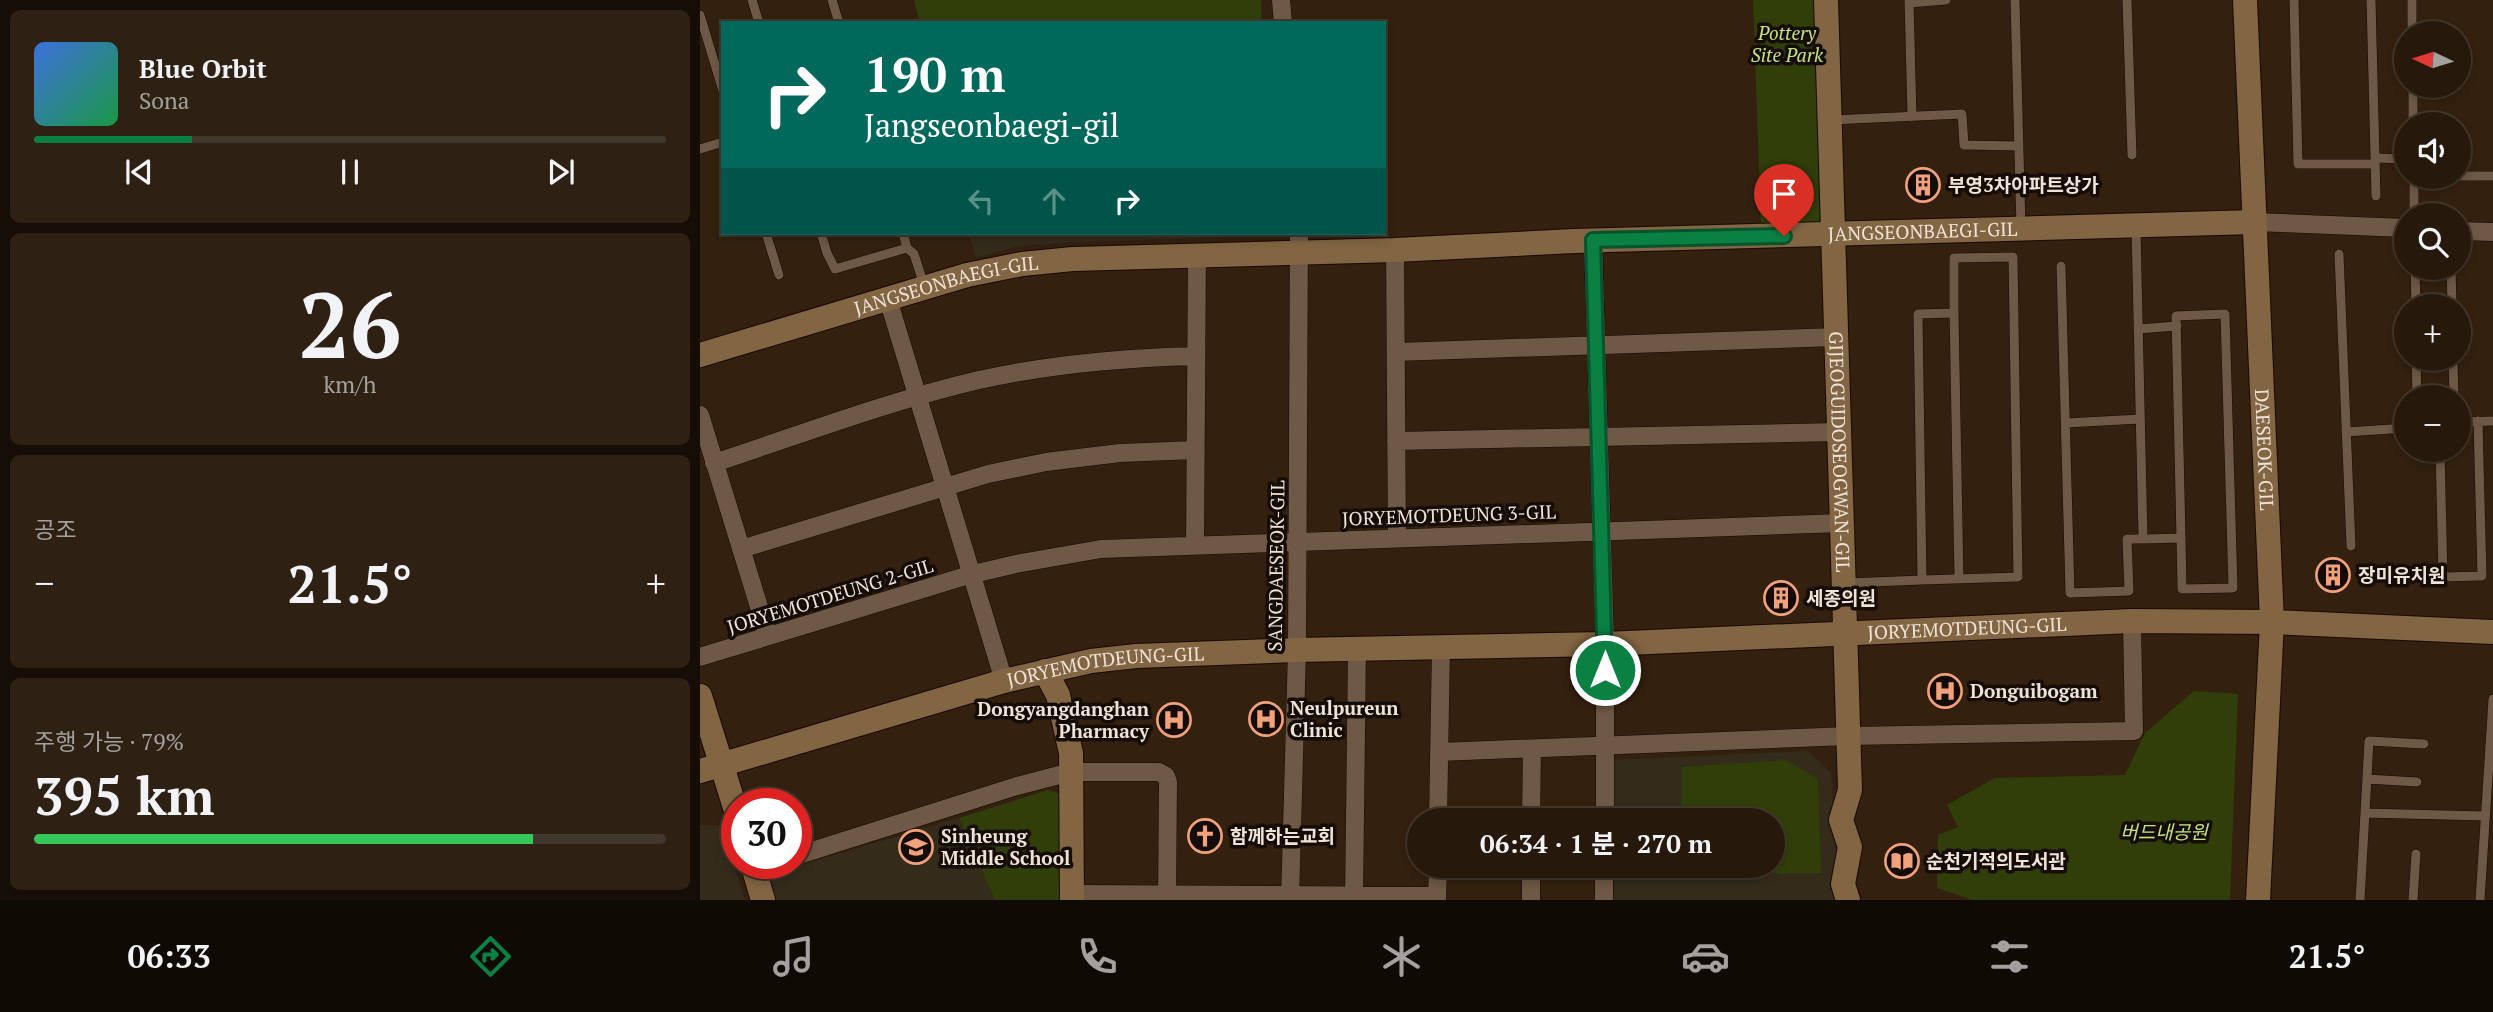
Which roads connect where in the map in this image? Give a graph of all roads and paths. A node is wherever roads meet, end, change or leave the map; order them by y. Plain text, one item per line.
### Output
1 (752, 0) edge
2 (832, 0) edge
3 (1281, 0) edge
4 (1826, 0) edge
5 (1946, 0) edge
6 (2015, 0) edge
7 (2127, 0) edge
8 (2245, 0) edge
9 (2294, 0) edge
10 (2371, 0) edge
11 (2412, 0) edge
12 (1909, 2) edge
13 (700, 15) edge
14 (758, 21) edge
15 (838, 21) edge
16 (1283, 21) edge
17 (2412, 21) edge
18 (721, 84) edge
19 (1912, 117) junction
20 (1829, 120) junction
21 (721, 143) edge
22 (2020, 146) junction
23 (700, 149) edge
24 (2132, 155) dead end
25 (2394, 160) edge
26 (2375, 161) junction
27 (2471, 176) edge
28 (2493, 176) edge
29 (2376, 197) dead end
30 (2254, 222) junction
31 (2136, 226) junction
32 (2394, 228) edge
33 (2021, 229) junction
34 (2471, 231) edge
35 (2493, 232) edge
36 (767, 235) edge
37 (822, 235) edge
38 (904, 235) edge
39 (1832, 235) junction
40 (1593, 240) junction
41 (1299, 243) edge
42 (907, 248) junction
43 (1395, 250) junction
44 (2339, 254) dead end
45 (1197, 257) junction
46 (2061, 266) dead end
47 (779, 275) dead end
48 (925, 287) junction
49 (888, 299) junction
50 (1954, 313) junction
51 (2177, 326) junction
52 (2138, 329) junction
53 (1836, 337) junction
54 (1596, 345) junction
55 (1396, 352) junction
56 (700, 354) edge
57 (1196, 356) junction
58 (918, 397) junction
59 (700, 415) edge
60 (2140, 419) junction
61 (2471, 421) edge
62 (2478, 421) junction
63 (2493, 421) edge
64 (2066, 424) junction
65 (2394, 429) edge
66 (1839, 432) junction
67 (2346, 432) junction
68 (1599, 437) junction
69 (1396, 441) junction
70 (1195, 450) junction
71 (2440, 462) edge
72 (714, 463) junction
73 (945, 487) junction
74 (1842, 523) junction
75 (1602, 531) junction
76 (1397, 538) junction
77 (2181, 538) junction
78 (2143, 539) junction
79 (1298, 541) junction
80 (1195, 545) junction
81 (2351, 545) dead end
82 (741, 549) junction
83 (972, 575) junction
84 (1959, 579) junction
85 (1922, 580) junction
86 (1844, 583) junction
87 (2132, 621) junction
88 (2272, 622) junction
89 (2493, 632) edge
90 (1845, 634) junction
91 (768, 636) junction
92 (1605, 644) junction
93 (1441, 647) junction
94 (1357, 649) junction
95 (1297, 650) junction
96 (700, 657) edge
97 (1045, 671) junction
98 (1004, 681) junction
99 (700, 696) edge
100 (2493, 699) edge
101 (1848, 736) junction
102 (2424, 744) dead end
103 (1605, 747) junction
104 (1532, 749) junction
105 (1439, 752) junction
106 (711, 767) edge
107 (1071, 772) junction
108 (2367, 779) junction
109 (2417, 782) dead end
110 (723, 788) edge
111 (1438, 808) edge
112 (1531, 808) edge
113 (1605, 808) edge
114 (2365, 813) junction
115 (2485, 816) junction
116 (812, 851) edge
117 (2416, 854) dead end
118 (1438, 878) edge
119 (1531, 878) edge
120 (1604, 878) edge
121 (761, 879) edge
122 (1072, 897) edge
123 (1167, 897) edge
124 (1290, 898) edge
125 (1354, 898) edge
126 (1437, 898) edge
127 (763, 900) edge
128 (1531, 900) edge
129 (1604, 900) edge
130 (1847, 900) edge
131 (2258, 900) edge
132 (2360, 900) edge
133 (2413, 900) edge
134 (2480, 900) edge

1 - 14 lane
2 - 15 lane
3 - 16 street
4 - 20 street, GIJEOGUIDOSEOGWAN-GIL
5 - 12 lane
6 - 22 lane
7 - 24 lane
8 - 30 street, DAESEOK-GIL
9 - 26 lane
10 - 26 lane
11 - 17 lane
12 - 19 lane
13 - 18 lane
19 - 20 lane
19 - 22 lane
20 - 39 street, GIJEOGUIDOSEOGWAN-GIL
21 - 23 lane
22 - 33 lane
25 - 26 lane
26 - 29 lane
27 - 28 lane
30 - 31 street, JANGSEONBAEGI-GIL
30 - 32 street, JANGSEONBAEGI-GIL
30 - 88 street, DAESEOK-GIL
31 - 33 street, JANGSEONBAEGI-GIL
31 - 52 lane
33 - 39 street, JANGSEONBAEGI-GIL
34 - 35 street
36 - 47 lane
37 - 42 lane
38 - 42 lane
39 - 40 street, JANGSEONBAEGI-GIL
39 - 53 street, GIJEOGUIDOSEOGWAN-GIL
40 - 43 street, JANGSEONBAEGI-GIL
40 - 54 street
41 - 43 street, JANGSEONBAEGI-GIL
41 - 45 street, JANGSEONBAEGI-GIL
41 - 79 street, SANGDAESEOK-GIL
42 - 48 lane
43 - 55 street
44 - 67 lane
45 - 48 street, JANGSEONBAEGI-GIL
45 - 57 street
46 - 64 lane
48 - 49 street, JANGSEONBAEGI-GIL
49 - 56 street, JANGSEONBAEGI-GIL
49 - 58 street
50 - 84 lane
50 - 84 lane
50 - 85 lane
51 - 52 lane
51 - 77 lane
51 - 77 lane
52 - 60 lane
53 - 54 street
53 - 66 street, GIJEOGUIDOSEOGWAN-GIL
54 - 55 street
54 - 68 street
55 - 69 street
57 - 58 street
57 - 70 street
58 - 72 street
58 - 73 street
59 - 72 street
60 - 64 lane
60 - 78 lane
61 - 62 lane
62 - 63 lane
62 - 71 lane
64 - 78 lane
65 - 67 lane
66 - 68 street
66 - 74 street, GIJEOGUIDOSEOGWAN-GIL
67 - 81 lane
68 - 69 street
68 - 75 street
69 - 76 street
70 - 73 street
70 - 80 street
72 - 82 street
73 - 82 street
73 - 83 street
74 - 75 street, JORYEMOTDEUNG 3-GIL
74 - 86 street, GIJEOGUIDOSEOGWAN-GIL
75 - 76 street, JORYEMOTDEUNG 3-GIL
75 - 92 street
76 - 79 street, JORYEMOTDEUNG 3-GIL
77 - 78 lane
79 - 80 street, JORYEMOTDEUNG 2-GIL
79 - 95 street, SANGDAESEOK-GIL
80 - 83 street, JORYEMOTDEUNG 2-GIL
82 - 91 street
83 - 91 street, JORYEMOTDEUNG 2-GIL
83 - 98 street
84 - 85 lane
85 - 86 lane
86 - 90 street, GIJEOGUIDOSEOGWAN-GIL
87 - 88 street, JORYEMOTDEUNG-GIL
87 - 90 street, JORYEMOTDEUNG-GIL
87 - 101 street
88 - 89 street, JORYEMOTDEUNG-GIL
88 - 131 street, DAESEOK-GIL
90 - 92 street, JORYEMOTDEUNG-GIL
90 - 101 street, GIJEOGUIDOSEOGWAN-GIL
91 - 96 street, JORYEMOTDEUNG 2-GIL
92 - 93 street, JORYEMOTDEUNG-GIL
92 - 103 street
93 - 94 street, JORYEMOTDEUNG-GIL
93 - 105 street
94 - 95 street, JORYEMOTDEUNG-GIL
94 - 125 street
95 - 97 street, JORYEMOTDEUNG-GIL
95 - 124 street, SANGDAESEOK-GIL
97 - 98 street, JORYEMOTDEUNG-GIL
97 - 107 street
98 - 106 street, JORYEMOTDEUNG-GIL
99 - 106 street
100 - 115 lane
101 - 103 street
101 - 130 street, GIJEOGUIDOSEOGWAN-GIL
102 - 108 lane
103 - 104 street
103 - 113 street
104 - 105 street
104 - 112 street
105 - 111 street
106 - 110 street
107 - 116 street
107 - 122 street
107 - 123 street
108 - 109 lane
108 - 114 lane
114 - 115 lane
114 - 132 lane
115 - 134 lane
117 - 133 lane
118 - 126 street
119 - 128 street
120 - 129 street
121 - 127 street
122 - 123 street
123 - 124 street
124 - 125 street
125 - 126 street

